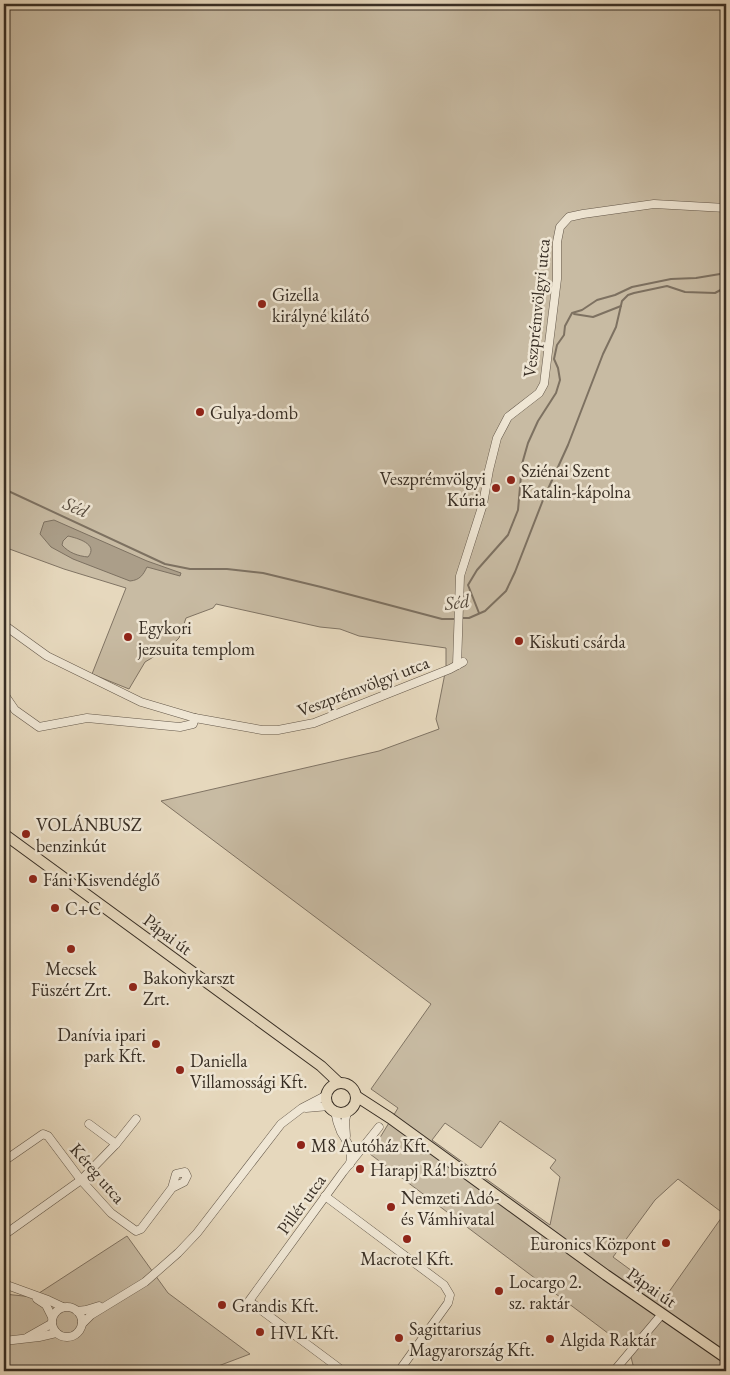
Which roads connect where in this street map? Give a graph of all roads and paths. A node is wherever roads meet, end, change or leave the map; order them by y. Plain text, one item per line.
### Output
1 (726, 208) edge
2 (4, 625) edge
3 (4, 694) edge
4 (195, 718) junction
5 (4, 834) edge
6 (313, 1061) junction
7 (339, 1083) junction
8 (356, 1096) junction
9 (330, 1101) junction
10 (350, 1110) junction
11 (390, 1118) junction
12 (136, 1119) dead end
13 (89, 1124) dead end
14 (379, 1127) dead end
15 (347, 1140) junction
16 (116, 1144) junction
17 (4, 1161) edge
18 (349, 1166) junction
19 (81, 1180) junction
20 (172, 1188) dead end
21 (325, 1196) junction
22 (4, 1235) edge
23 (4, 1284) edge
24 (31, 1294) junction
25 (110, 1303) junction
26 (62, 1308) junction
27 (77, 1311) junction
28 (662, 1314) junction
29 (52, 1320) junction
30 (82, 1324) junction
31 (56, 1333) junction
32 (19, 1340) junction
33 (4, 1342) edge
34 (726, 1358) edge
35 (343, 1371) edge
36 (399, 1371) edge
37 (614, 1371) edge

1 - 4 street, Veszprémvölgyi utca
2 - 4 street, Veszprémvölgyi utca
3 - 4 street
5 - 6 main road, Pápai út
6 - 7 main road, Pápai út
6 - 9 main road, Pápai út
7 - 8 main road
7 - 9 main road
8 - 10 main road
8 - 11 main road, Pápai út
9 - 10 main road
9 - 15 street
9 - 25 street
10 - 11 main road, Pápai út
10 - 15 street
11 - 28 main road, Pápai út
12 - 16 street
13 - 16 street
14 - 18 street, Pillér utca
15 - 18 street
16 - 19 street
17 - 19 street, Kéreg utca
18 - 21 street, Pillér utca
19 - 20 street, Kéreg utca
19 - 22 street
21 - 35 street, Pillér utca
21 - 36 street
23 - 24 street
24 - 26 street
24 - 29 street
25 - 27 street
25 - 30 street
26 - 27 street
26 - 29 street
27 - 30 street
28 - 34 main road, Pápai út
28 - 37 street
29 - 31 street
29 - 32 street
30 - 31 street
31 - 32 street
32 - 33 street

